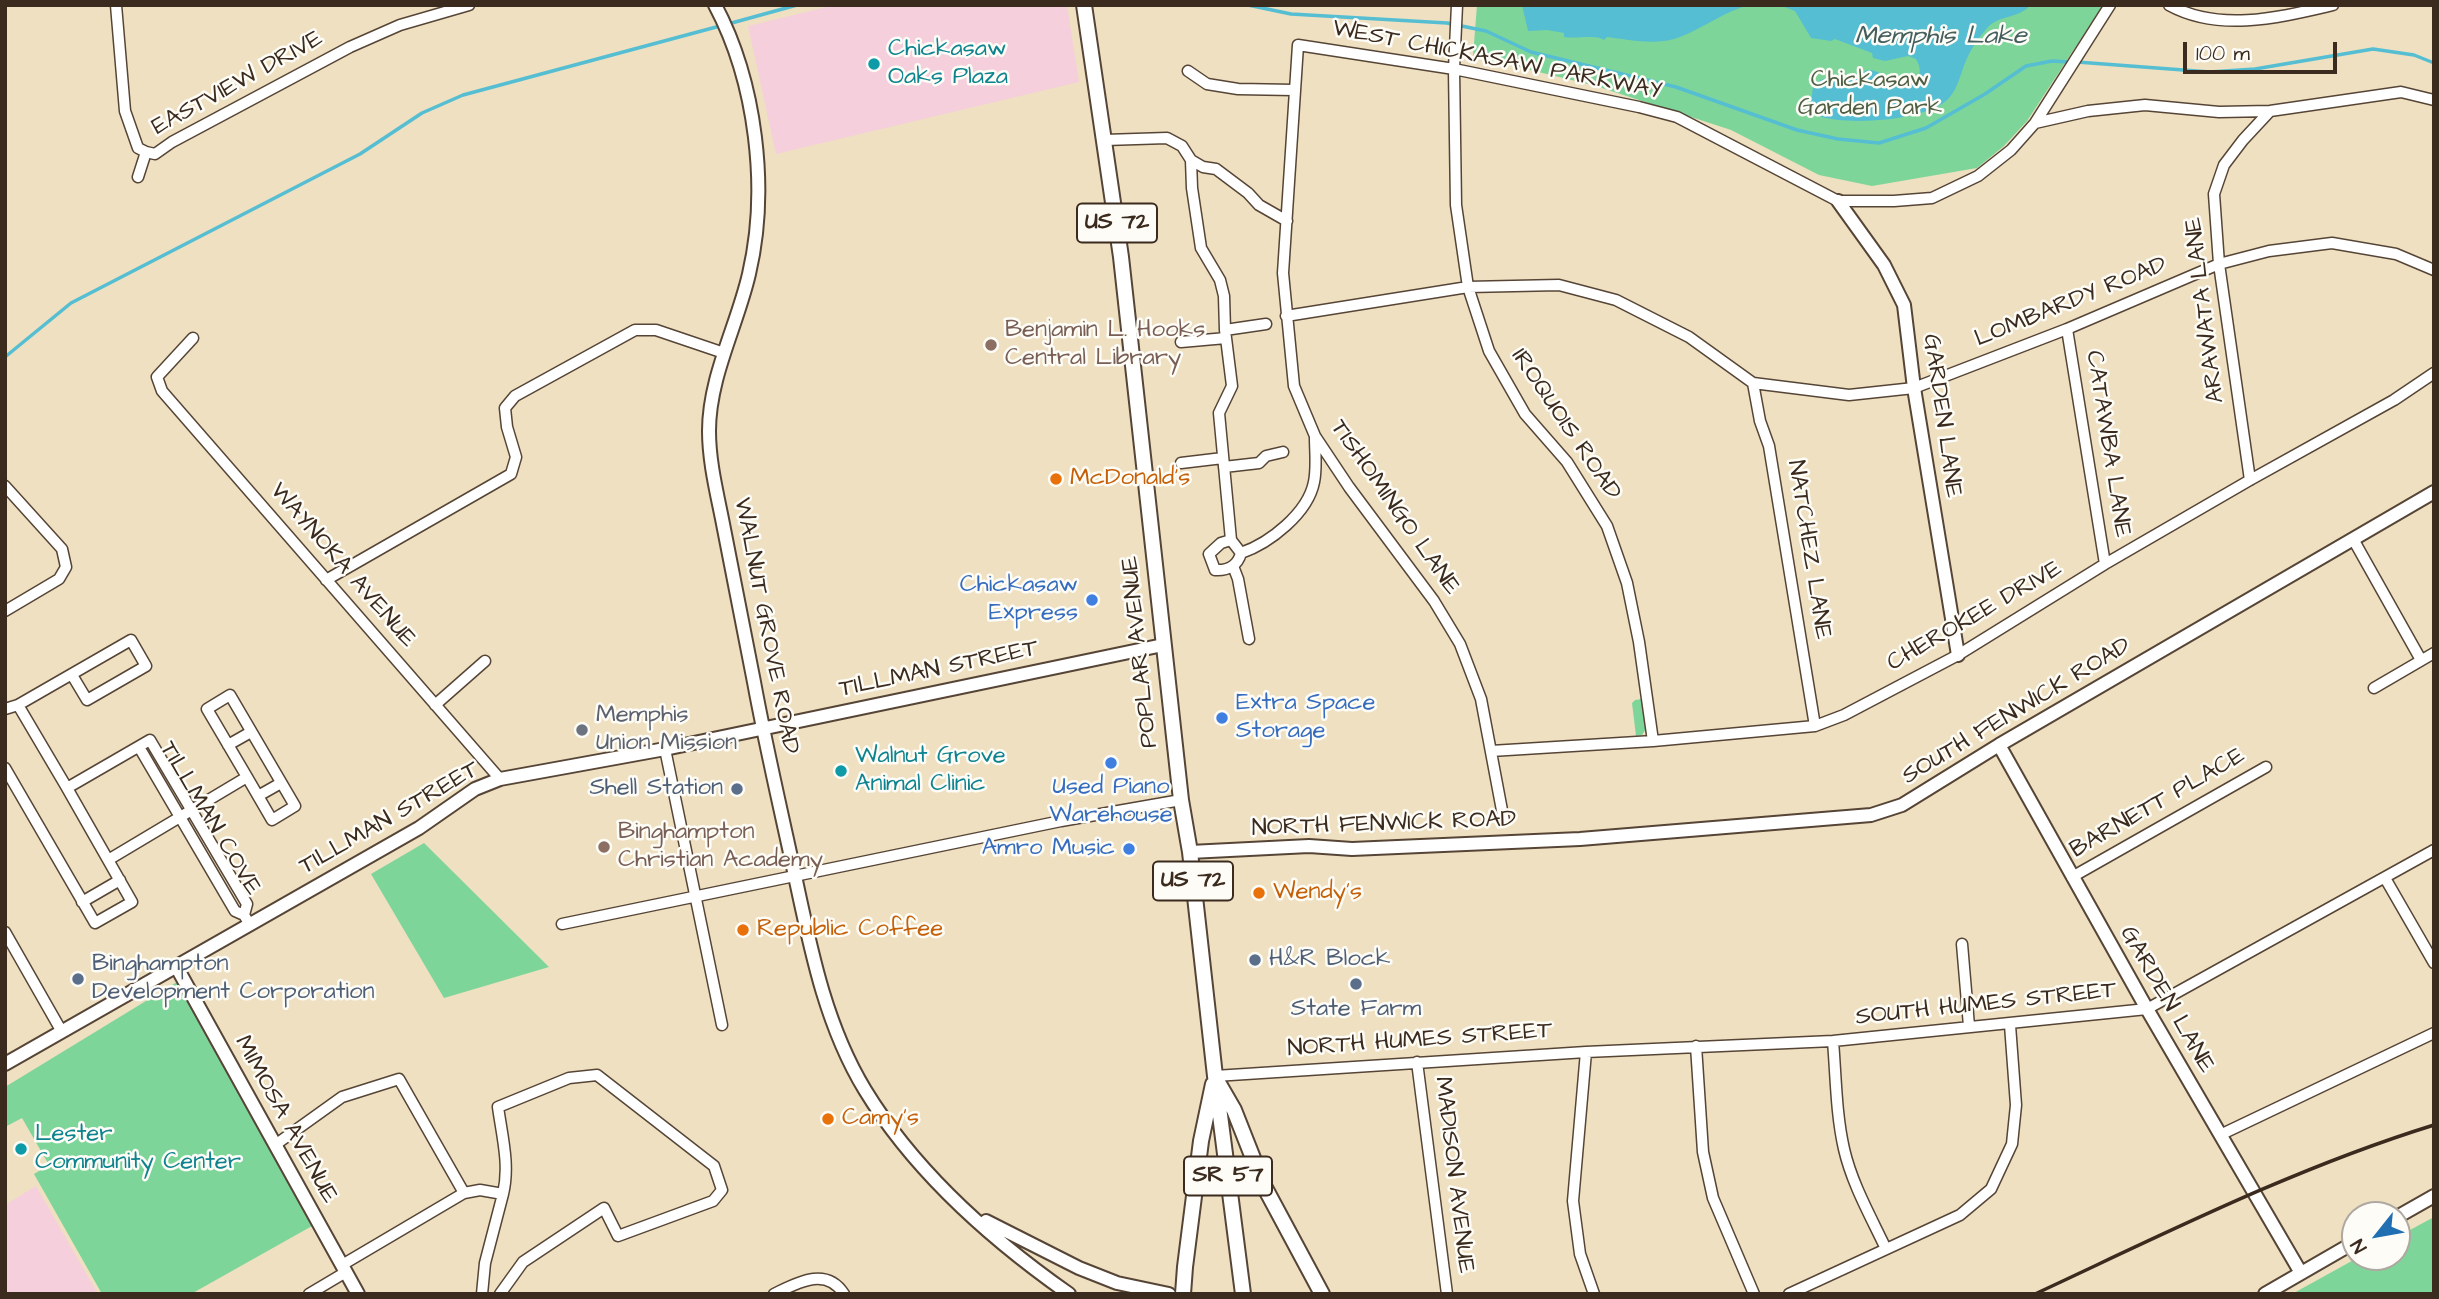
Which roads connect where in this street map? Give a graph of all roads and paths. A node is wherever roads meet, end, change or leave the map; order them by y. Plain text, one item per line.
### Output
1 (116, 5) edge
2 (469, 5) edge
3 (1084, 5) edge
4 (1457, 5) edge
5 (2110, 5) edge
6 (2169, 5) edge
7 (2333, 5) edge
8 (718, 10) edge
9 (1298, 45) joint
10 (1454, 69) junction
11 (1188, 71) dead end
12 (1294, 90) junction
13 (2434, 100) edge
14 (2270, 111) junction
15 (2035, 123) junction
16 (1105, 140) junction
17 (146, 152) junction
18 (1191, 160) junction
19 (138, 177) dead end
20 (1838, 201) junction
21 (1287, 221) junction
22 (2219, 264) junction
23 (2434, 270) edge
24 (1468, 287) junction
25 (1286, 316) junction
26 (1266, 324) dead end
27 (2067, 329) junction
28 (1226, 334) junction
29 (193, 338) dead end
30 (1181, 342) dead end
31 (724, 354) junction
32 (2434, 373) edge
33 (1753, 383) junction
34 (1914, 388) junction
35 (1315, 436) junction
36 (1283, 452) dead end
37 (1181, 463) dead end
38 (1223, 463) junction
39 (2250, 480) junction
40 (5, 486) edge
41 (2434, 492) edge
42 (2354, 539) junction
43 (1231, 540) junction
44 (1241, 553) junction
45 (2105, 565) junction
46 (1233, 566) junction
47 (326, 580) junction
48 (5, 611) edge
49 (1249, 639) dead end
50 (1163, 645) junction
51 (2434, 653) edge
52 (1958, 655) junction
53 (2421, 660) junction
54 (485, 661) dead end
55 (72, 676) junction
56 (2374, 688) dead end
57 (18, 705) junction
58 (435, 705) junction
59 (5, 709) edge
60 (1815, 726) junction
61 (762, 727) junction
62 (251, 732) junction
63 (1653, 741) junction
64 (228, 745) junction
65 (1999, 745) junction
66 (139, 747) junction
67 (665, 749) junction
68 (1491, 751) junction
69 (2266, 767) dead end
70 (5, 768) edge
71 (247, 777) junction
72 (500, 779) junction
73 (281, 783) junction
74 (67, 788) junction
75 (258, 796) junction
76 (1181, 800) junction
77 (192, 811) junction
78 (180, 818) junction
79 (1504, 821) dead end
80 (1580, 839) joint
81 (209, 840) junction
82 (197, 847) junction
83 (2434, 850) edge
84 (1190, 852) junction
85 (108, 860) junction
86 (794, 874) junction
87 (2072, 877) junction
88 (2385, 878) junction
89 (120, 880) junction
90 (695, 896) junction
91 (82, 902) junction
92 (246, 919) junction
93 (562, 924) dead end
94 (5, 932) edge
95 (1962, 944) dead end
96 (2434, 963) edge
97 (176, 966) junction
98 (2147, 1009) junction
99 (722, 1025) dead end
100 (2011, 1025) junction
101 (1969, 1026) junction
102 (62, 1032) junction
103 (2434, 1032) edge
104 (1833, 1041) junction
105 (1696, 1046) junction
106 (1628, 1050) joint
107 (1587, 1052) junction
108 (1417, 1062) junction
109 (5, 1064) edge
110 (1214, 1076) junction
111 (2220, 1135) junction
112 (275, 1145) junction
113 (464, 1194) junction
114 (503, 1194) junction
115 (2434, 1196) edge
116 (2411, 1209) edge
117 (971, 1214) junction
118 (1886, 1249) junction
119 (2341, 1250) edge
120 (344, 1269) junction
121 (2301, 1273) junction
122 (841, 1289) edge
123 (309, 1294) edge
124 (358, 1294) edge
125 (482, 1294) edge
126 (500, 1294) edge
127 (774, 1294) edge
128 (1069, 1294) edge
129 (1170, 1294) edge
130 (1184, 1294) edge
131 (1243, 1294) edge
132 (1322, 1294) edge
133 (1447, 1294) edge
134 (1594, 1294) edge
135 (1754, 1294) edge
136 (1789, 1294) edge
137 (2265, 1294) edge

1 - 17 street
2 - 17 street, EASTVIEW DRIVE
3 - 16 main road, POPLAR AVENUE / US 72
4 - 10 street, IROQUOIS ROAD
5 - 15 street, WEST CHICKASAW PARKWAY
6 - 7 street
8 - 31 street, WALNUT GROVE ROAD
9 - 10 street, WEST CHICKASAW PARKWAY
9 - 12 street, TISHOMINGO LANE
10 - 20 street, WEST CHICKASAW PARKWAY
10 - 24 street, IROQUOIS ROAD
11 - 12 street
12 - 21 street, TISHOMINGO LANE
13 - 14 street
14 - 15 street
14 - 22 street, ARAWATA LANE
15 - 20 street, WEST CHICKASAW PARKWAY
16 - 18 street
16 - 50 main road, POPLAR AVENUE / US 72
17 - 19 street
18 - 21 street
18 - 28 street
20 - 34 street, GARDEN LANE
21 - 25 street, TISHOMINGO LANE
22 - 23 street, LOMBARDY ROAD
22 - 27 street, LOMBARDY ROAD
22 - 39 street, ARAWATA LANE
24 - 25 street, LOMBARDY ROAD
24 - 33 street, LOMBARDY ROAD
24 - 63 street, IROQUOIS ROAD
25 - 35 street, TISHOMINGO LANE
26 - 28 street
27 - 34 street, LOMBARDY ROAD
27 - 45 street, CATAWBA LANE
28 - 30 street
28 - 38 street
29 - 47 street, WAYNOKA AVENUE
31 - 47 street
31 - 61 street, WALNUT GROVE ROAD
32 - 39 street, CHEROKEE DRIVE
33 - 34 street, LOMBARDY ROAD
33 - 60 street, NATCHEZ LANE
34 - 52 street, GARDEN LANE
35 - 44 street
35 - 68 street, TISHOMINGO LANE
36 - 38 street
37 - 38 street
38 - 43 street
39 - 45 street, CHEROKEE DRIVE
40 - 48 street
41 - 42 street, SOUTH FENWICK ROAD
42 - 53 street
42 - 65 street, SOUTH FENWICK ROAD
43 - 44 street
43 - 46 street
44 - 46 street
45 - 52 street, CHEROKEE DRIVE
46 - 49 street
47 - 58 street, WAYNOKA AVENUE
50 - 61 street, TILLMAN STREET
50 - 76 main road, POPLAR AVENUE / US 72
51 - 53 street
52 - 60 street, CHEROKEE DRIVE
53 - 56 street
54 - 58 street
55 - 55 street
55 - 57 street
57 - 59 street
57 - 74 street
58 - 72 street, WAYNOKA AVENUE
60 - 63 street, CHEROKEE DRIVE
61 - 67 street, TILLMAN STREET
61 - 86 street, WALNUT GROVE ROAD
62 - 64 street
62 - 64 street
62 - 73 street
63 - 68 street, CHEROKEE DRIVE
64 - 71 street
65 - 80 street, SOUTH FENWICK ROAD
65 - 87 street, GARDEN LANE
66 - 74 street
66 - 77 street, TILLMAN COVE
66 - 78 street, TILLMAN COVE
67 - 72 street, TILLMAN STREET
67 - 90 street
68 - 79 street, TISHOMINGO LANE
69 - 87 street, BARNETT PLACE
70 - 91 street
71 - 75 street
71 - 77 street
72 - 92 street, TILLMAN STREET
73 - 75 street
73 - 75 street
74 - 85 street
76 - 84 main road, POPLAR AVENUE / US 72
76 - 86 street
77 - 78 street
77 - 81 street, TILLMAN COVE
78 - 82 street, TILLMAN COVE
78 - 85 street
80 - 84 street, NORTH FENWICK ROAD
81 - 82 street
81 - 92 street, TILLMAN COVE
82 - 92 street, TILLMAN COVE
83 - 88 street, SOUTH HUMES STREET
84 - 110 main road, POPLAR AVENUE / US 72
85 - 89 street
86 - 90 street
86 - 117 street, WALNUT GROVE ROAD
87 - 98 street, GARDEN LANE
88 - 96 street
88 - 98 street, SOUTH HUMES STREET
89 - 91 street
89 - 91 street
90 - 93 street
90 - 99 street
92 - 97 street, TILLMAN STREET
94 - 102 street
95 - 101 street
97 - 102 street, TILLMAN STREET
97 - 112 street, MIMOSA AVENUE
98 - 100 street, SOUTH HUMES STREET
98 - 111 street, GARDEN LANE
100 - 101 street, SOUTH HUMES STREET
100 - 118 street
101 - 104 street, SOUTH HUMES STREET
102 - 109 street, TILLMAN STREET
103 - 111 street
104 - 105 street, SOUTH HUMES STREET
104 - 118 street
105 - 106 street, SOUTH HUMES STREET
105 - 135 street
106 - 107 street, NORTH HUMES STREET
107 - 108 street, NORTH HUMES STREET
107 - 134 street
108 - 110 street, NORTH HUMES STREET
108 - 133 street, MADISON AVENUE
110 - 130 main road, US 72
110 - 131 main road, POPLAR AVENUE / SR 57
110 - 132 main road, US 72
111 - 121 street, GARDEN LANE
112 - 113 street
112 - 120 street, MIMOSA AVENUE
113 - 114 street
113 - 120 street
114 - 125 street
114 - 126 street
115 - 116 street
117 - 128 street, WALNUT GROVE ROAD
117 - 129 street, WALNUT GROVE ROAD
118 - 136 street
119 - 121 street
120 - 123 street
120 - 124 street, MIMOSA AVENUE
121 - 137 street
122 - 127 street

